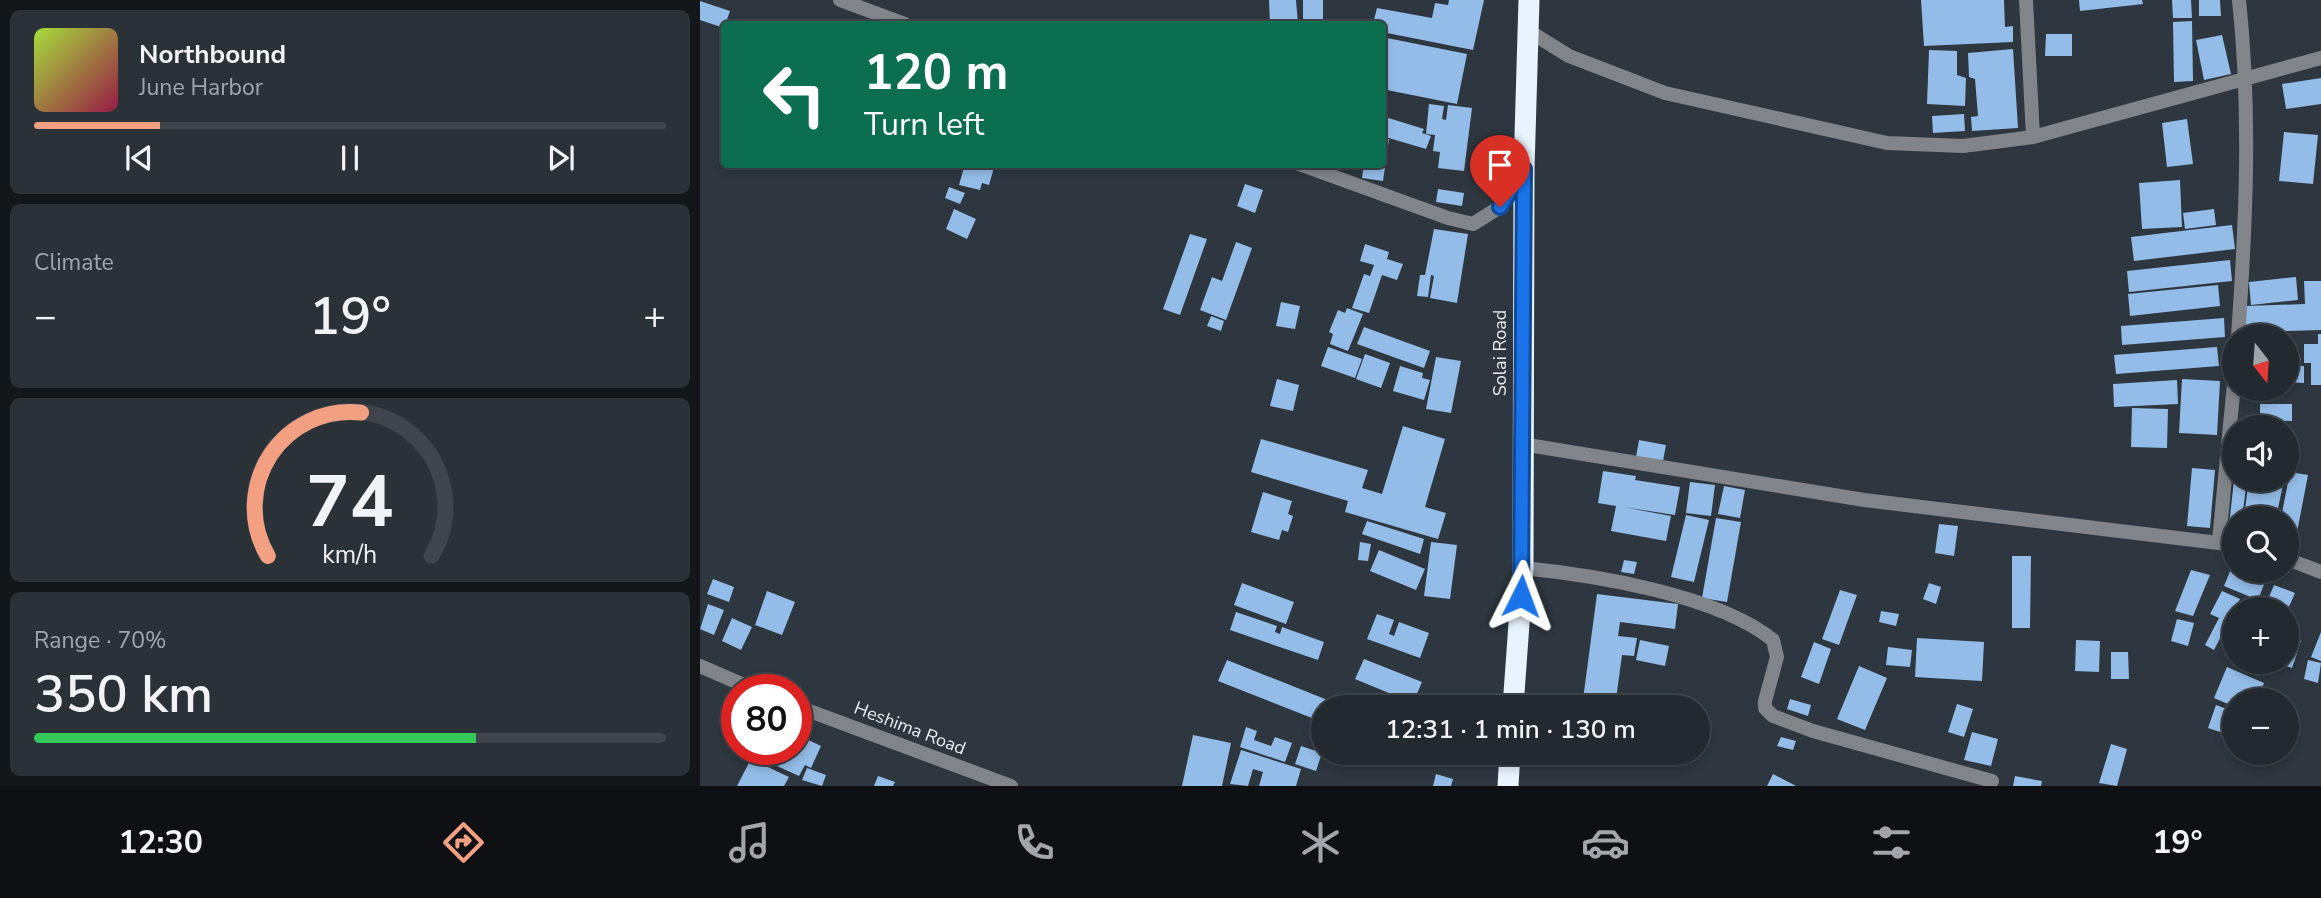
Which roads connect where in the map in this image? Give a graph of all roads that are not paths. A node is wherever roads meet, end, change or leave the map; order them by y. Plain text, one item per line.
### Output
1 (840, 0) edge
2 (1529, 0) edge
3 (2026, 0) edge
4 (2239, 0) edge
5 (897, 21) edge
6 (1527, 30) junction
7 (2321, 58) edge
8 (2246, 80) junction
9 (2033, 137) junction
10 (1310, 168) edge
11 (1524, 169) junction
12 (2239, 324) edge
13 (2232, 401) edge
14 (1522, 444) junction
15 (2219, 541) junction
16 (2222, 542) edge
17 (2299, 564) edge
18 (1523, 568) junction
19 (2321, 572) edge
20 (700, 666) edge
21 (721, 675) edge
22 (1514, 695) edge
23 (812, 712) edge
24 (1509, 765) edge
25 (1992, 781) dead end
26 (1011, 786) edge
27 (1508, 786) edge

1 - 5 street
2 - 6 highway, Solai Road
3 - 9 street
4 - 8 street
6 - 9 street
6 - 11 highway, Solai Road
7 - 8 street
8 - 9 street
8 - 12 street
10 - 11 street
11 - 14 highway, Solai Road
13 - 15 street
14 - 15 street
14 - 18 highway, Solai Road
15 - 16 street
17 - 19 street
18 - 22 highway, Solai Road
18 - 25 street
20 - 21 street
23 - 26 street, Heshima Road
24 - 27 highway

